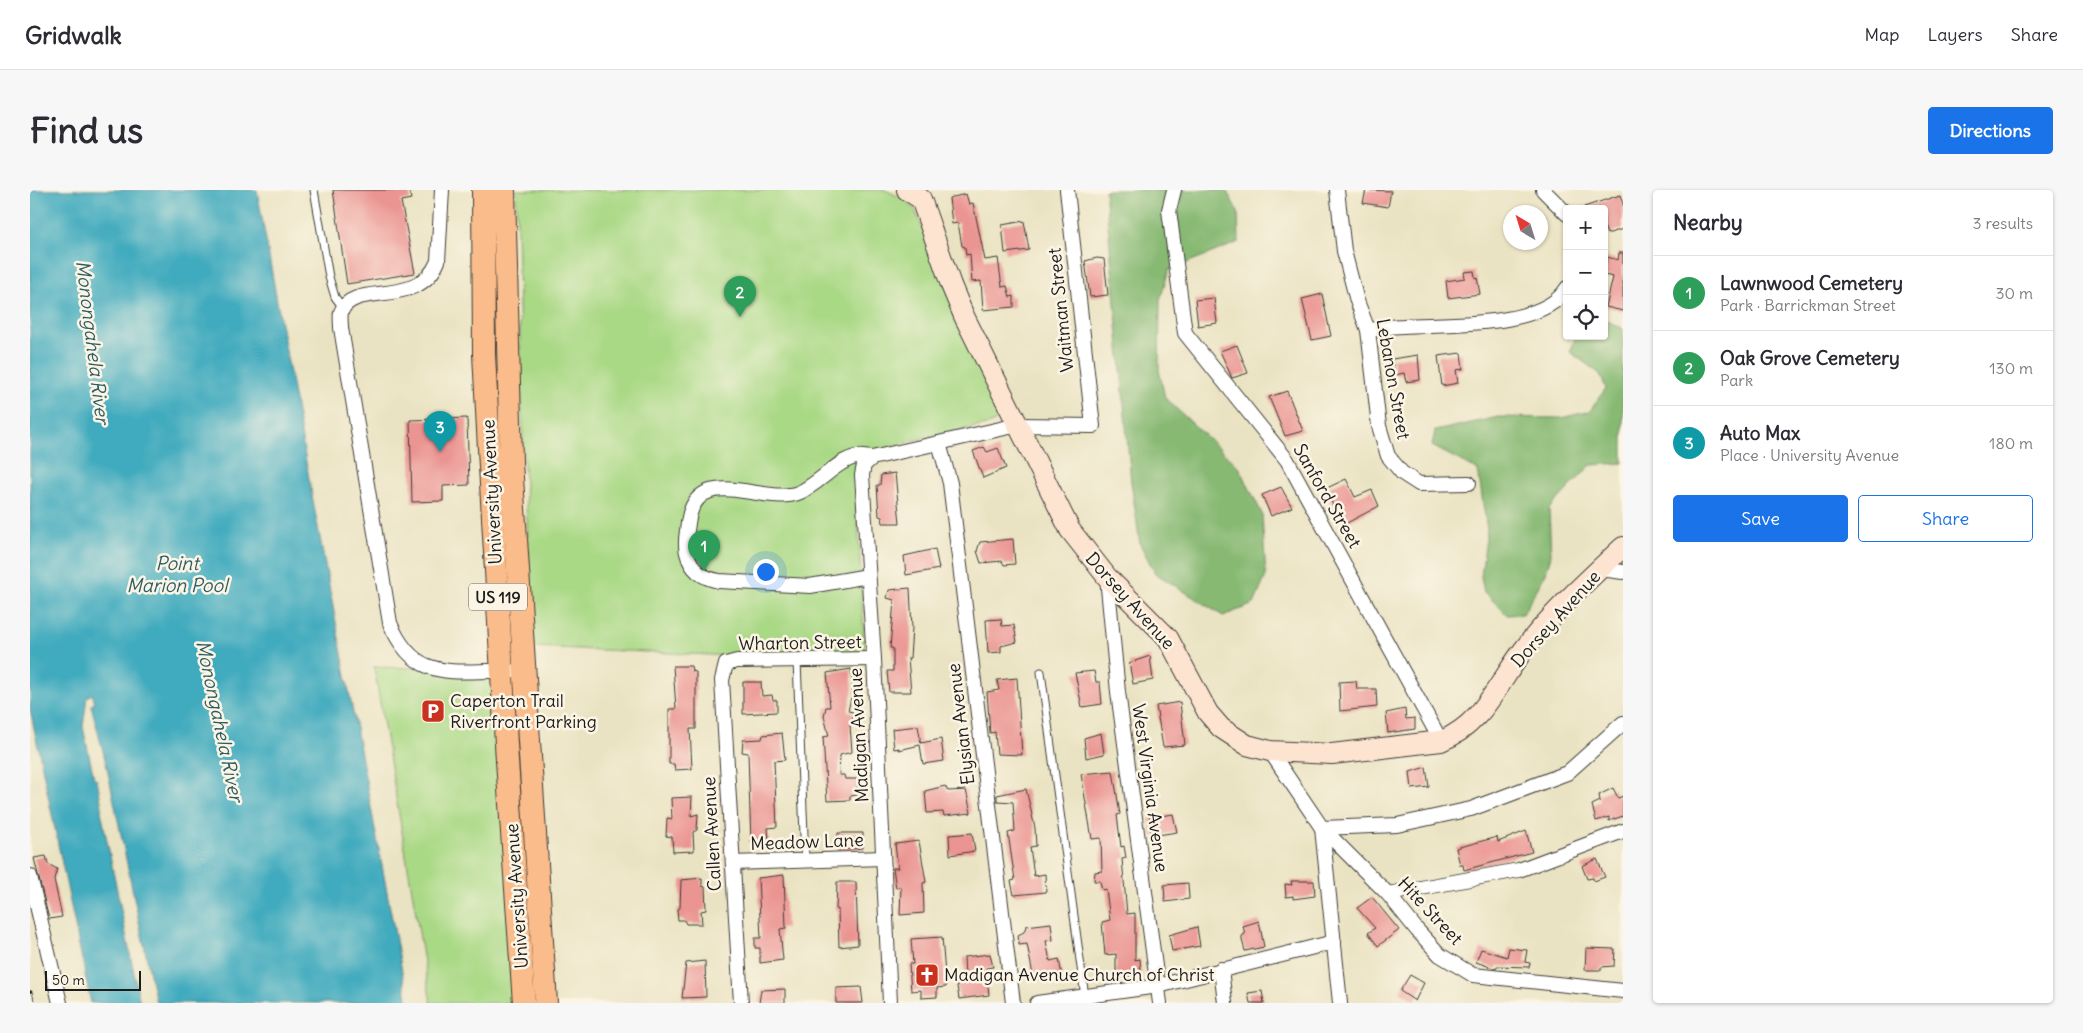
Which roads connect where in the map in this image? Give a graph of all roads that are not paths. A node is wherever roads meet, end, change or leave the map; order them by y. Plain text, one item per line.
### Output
1 (314, 190) edge
2 (442, 190) edge
3 (483, 190) edge
4 (504, 190) edge
5 (1067, 190) edge
6 (1174, 190) edge
7 (1337, 190) edge
8 (1543, 190) edge
9 (916, 193) edge
10 (1563, 210) edge
11 (1563, 291) edge
12 (344, 308) junction
13 (1368, 330) junction
14 (1018, 425) junction
15 (939, 442) junction
16 (868, 462) junction
17 (1469, 483) dead end
18 (1623, 547) edge
19 (1600, 569) junction
20 (1623, 572) edge
21 (868, 576) junction
22 (1106, 577) junction
23 (797, 660) junction
24 (874, 660) junction
25 (726, 664) joint
26 (502, 670) junction
27 (525, 671) junction
28 (1041, 672) dead end
29 (1623, 723) edge
30 (1441, 741) junction
31 (1270, 751) junction
32 (1322, 828) junction
33 (1623, 831) edge
34 (883, 858) junction
35 (806, 860) junction
36 (733, 863) junction
37 (30, 876) edge
38 (1388, 894) junction
39 (1334, 942) junction
40 (1221, 969) junction
41 (1158, 986) junction
42 (1623, 991) edge
43 (1085, 997) junction
44 (60, 1003) edge
45 (524, 1003) edge
46 (546, 1003) edge
47 (741, 1003) edge
48 (890, 1003) edge
49 (1013, 1003) edge
50 (1037, 1003) edge
51 (1160, 1003) edge
52 (1225, 1003) edge
53 (1340, 1003) edge

1 - 12 lane
2 - 12 street
3 - 26 main road, University Avenue / US 119
4 - 27 main road, University Avenue / US 119
5 - 14 street, Waitman Street
6 - 30 street, Sanford Street
7 - 13 street, Lebanon Street
8 - 10 street
9 - 14 street, Dorsey Avenue
11 - 13 street
12 - 26 street
13 - 17 street, Lebanon Street
14 - 15 street
14 - 22 street, Dorsey Avenue
15 - 16 street
15 - 49 street, Elysian Avenue
16 - 21 street, Madigan Avenue
16 - 21 street
18 - 19 street, Dorsey Avenue
19 - 20 street
19 - 30 street, Dorsey Avenue
21 - 24 street, Madigan Avenue
22 - 31 street, Dorsey Avenue
22 - 41 street, West Virginia Avenue
23 - 24 street, Wharton Street
23 - 25 street, Wharton Street
23 - 35 lane
24 - 34 street, Madigan Avenue
25 - 36 street, Callen Avenue
26 - 27 street
26 - 45 main road, University Avenue / US 119
27 - 46 main road, University Avenue / US 119
28 - 43 lane
29 - 32 street
30 - 31 street, Dorsey Avenue
31 - 32 street, Hite Street
32 - 38 street, Hite Street
32 - 39 street
33 - 38 street
34 - 35 street, Meadow Lane
34 - 48 street, Madigan Avenue
35 - 36 street, Meadow Lane
36 - 47 street, Callen Avenue
37 - 44 street
38 - 42 street, Hite Street
39 - 40 street
39 - 53 street
40 - 41 street
40 - 52 street
41 - 43 street
41 - 51 street, West Virginia Avenue
43 - 50 street

